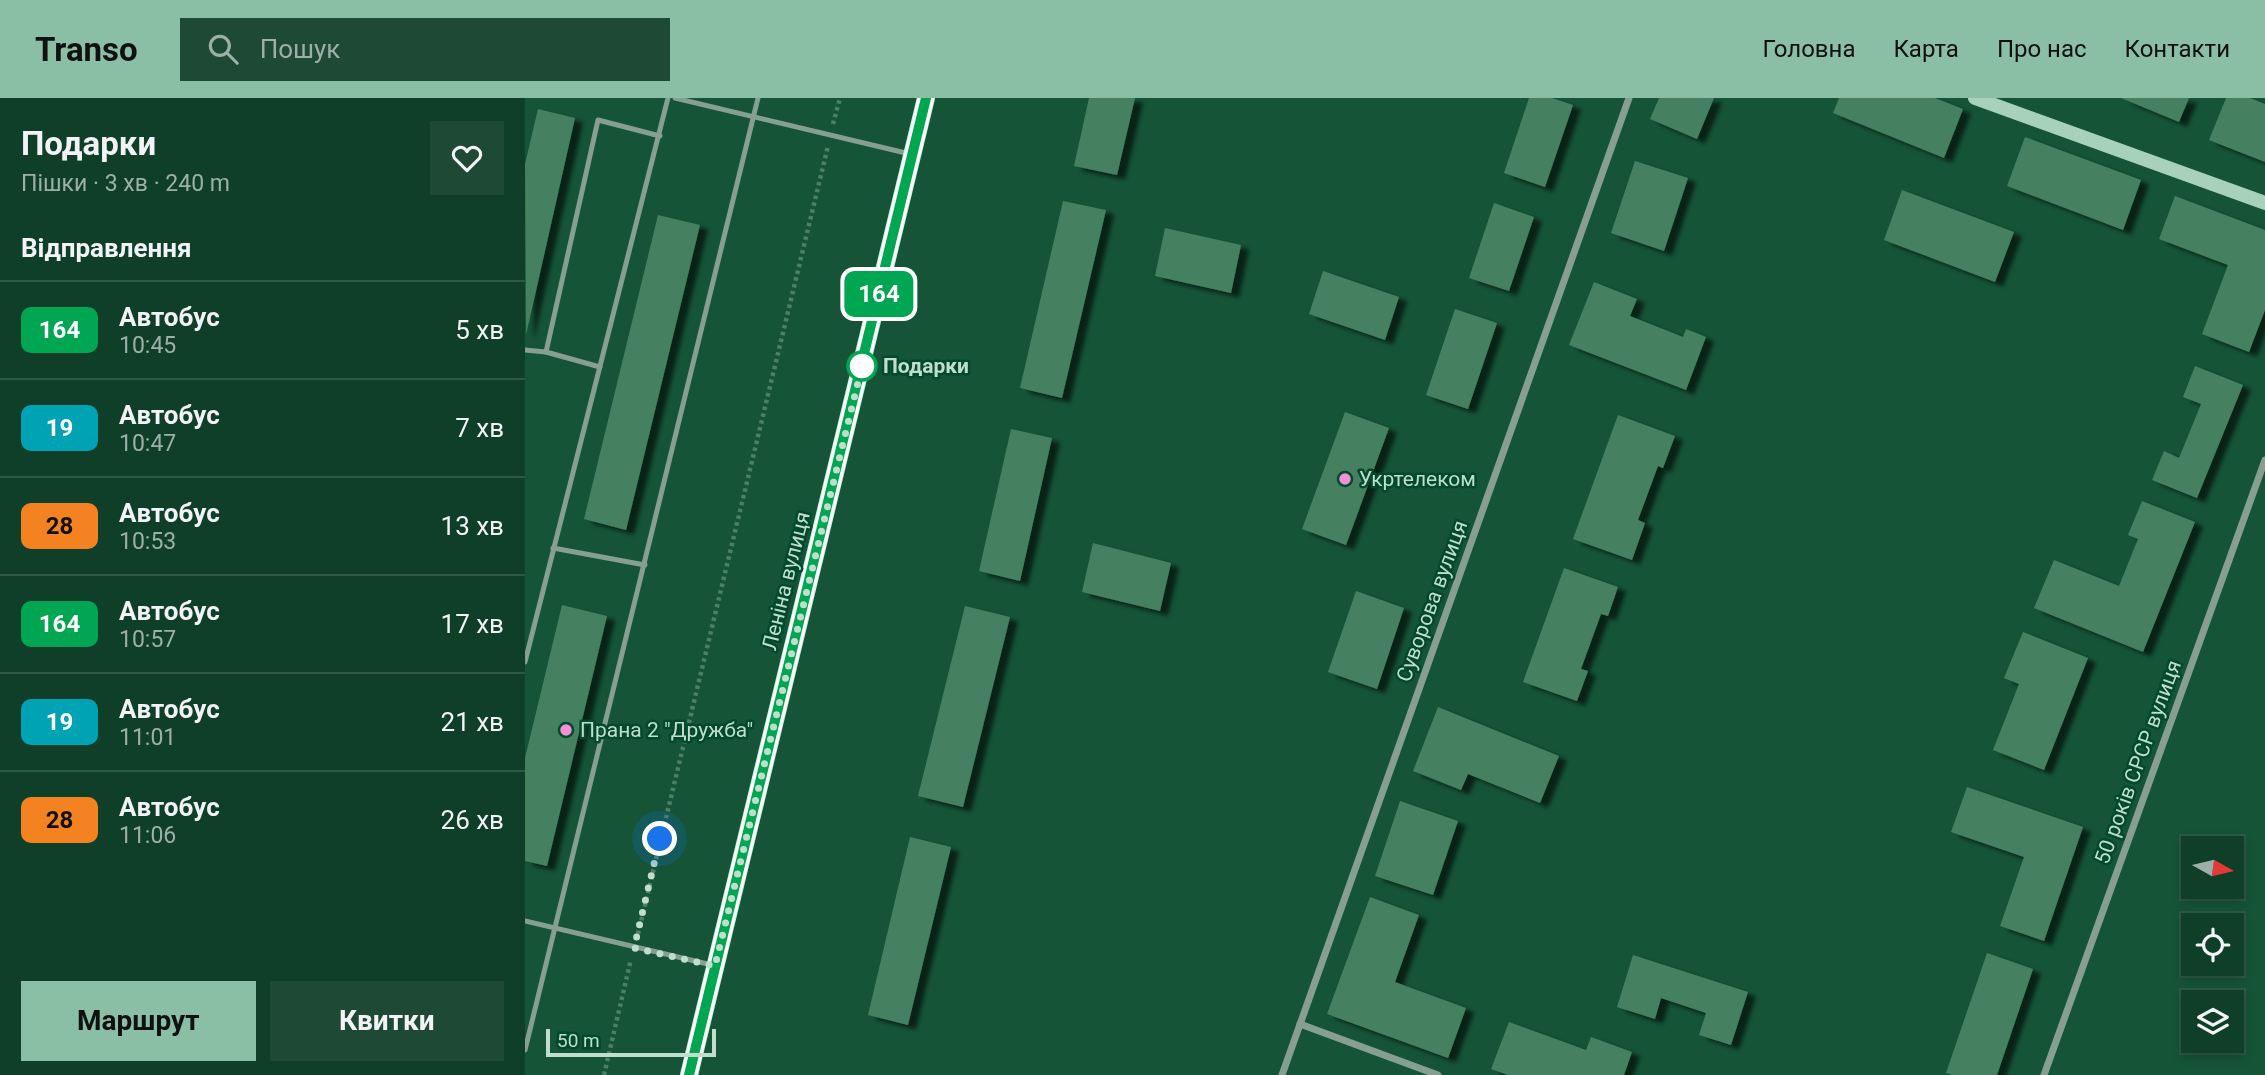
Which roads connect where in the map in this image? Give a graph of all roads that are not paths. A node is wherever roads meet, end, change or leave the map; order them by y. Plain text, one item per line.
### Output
1 (668, 98) edge
2 (675, 98) edge
3 (758, 98) edge
4 (926, 98) edge
5 (1629, 98) edge
6 (1975, 98) edge
7 (753, 117) junction
8 (660, 136) junction
9 (913, 155) junction
10 (2265, 203) edge
11 (525, 350) edge
12 (546, 352) junction
13 (600, 367) junction
14 (2265, 460) edge
15 (553, 548) junction
16 (645, 565) junction
17 (525, 662) edge
18 (525, 921) edge
19 (557, 929) junction
20 (715, 966) junction
21 (1300, 1024) junction
22 (525, 1050) edge
23 (689, 1075) edge
24 (1282, 1075) edge
25 (1438, 1075) edge
26 (2045, 1075) edge

1 - 8 lane
2 - 7 lane
3 - 7 lane
4 - 9 main road, Леніна вулиця
5 - 21 street, Суворова вулиця
6 - 10 street
7 - 9 lane
7 - 16 lane
8 - 12 lane
8 - 13 lane
9 - 20 main road, Леніна вулиця
11 - 12 lane
12 - 13 lane
13 - 15 lane
14 - 26 street, 50 років СРСР вулиця
15 - 16 lane
15 - 17 lane
16 - 19 lane
18 - 19 lane
19 - 20 lane
19 - 22 lane
20 - 23 main road, Леніна вулиця
21 - 24 street, Суворова вулиця
21 - 25 street

